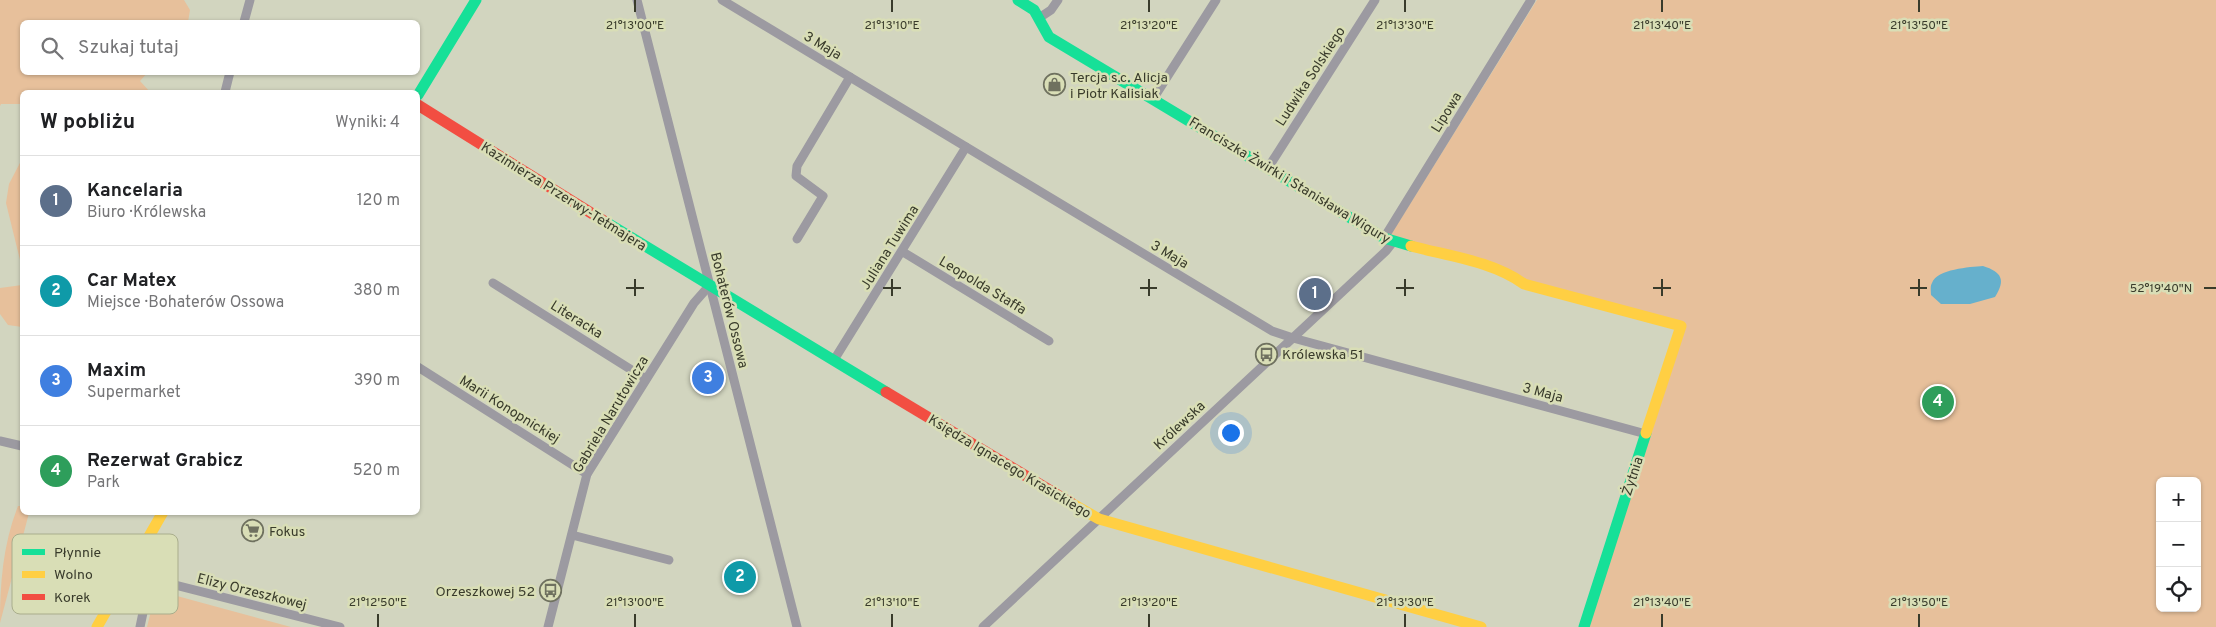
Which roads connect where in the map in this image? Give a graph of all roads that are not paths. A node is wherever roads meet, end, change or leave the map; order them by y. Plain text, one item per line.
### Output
1 (250, 0) edge
2 (476, 0) edge
3 (638, 0) edge
4 (722, 0) edge
5 (1018, 0) edge
6 (1058, 0) edge
7 (1216, 0) edge
8 (1375, 0) edge
9 (1531, 0) edge
10 (1039, 18) junction
11 (245, 20) edge
12 (229, 75) edge
13 (850, 77) junction
14 (226, 90) edge
15 (420, 92) edge
16 (1153, 99) junction
17 (420, 106) edge
18 (966, 148) junction
19 (1268, 168) junction
20 (797, 239) dead end
21 (1389, 240) junction
22 (903, 252) junction
23 (493, 283) dead end
24 (710, 286) junction
25 (1681, 326) joint
26 (1292, 338) junction
27 (1050, 341) dead end
28 (834, 360) junction
29 (420, 368) edge
30 (646, 379) junction
31 (1646, 434) junction
32 (0, 441) edge
33 (20, 446) edge
34 (587, 474) junction
35 (161, 515) edge
36 (1099, 519) junction
37 (150, 534) edge
38 (572, 535) junction
39 (670, 560) dead end
40 (178, 586) edge
41 (104, 614) edge
42 (143, 614) edge
43 (97, 627) edge
44 (140, 627) edge
45 (340, 627) edge
46 (548, 627) edge
47 (797, 627) edge
48 (983, 627) edge
49 (1480, 627) edge
50 (1584, 627) edge

1 - 11 street
2 - 15 street
3 - 24 street, Bohaterów Ossowa
4 - 13 street, 3 Maja
5 - 10 street, Franciszka Żwirki i Stanisława Wigury
6 - 10 street
7 - 16 street
8 - 19 street, Ludwika Solskiego
9 - 21 street, Lipowa
10 - 16 street, Franciszka Żwirki i Stanisława Wigury
12 - 14 street
13 - 18 street, 3 Maja
13 - 20 street
16 - 19 street, Franciszka Żwirki i Stanisława Wigury
17 - 24 street, Kazimierza Przerwy-Tetmajera
18 - 22 street, Juliana Tuwima
18 - 26 street, 3 Maja
19 - 21 street, Franciszka Żwirki i Stanisława Wigury
21 - 25 street, Franciszka Żwirki i Stanisława Wigury
21 - 26 street, Królewska
22 - 27 street, Leopolda Staffa
22 - 28 street, Juliana Tuwima
23 - 30 street, Literacka
24 - 28 street, Księdza Ignacego Krasickiego
24 - 30 street, Gabriela Narutowicza
24 - 47 street, Bohaterów Ossowa
25 - 31 street, Żytnia
26 - 31 street, 3 Maja
26 - 36 street, Królewska
28 - 36 street, Księdza Ignacego Krasickiego
29 - 34 street, Marii Konopnickiej
30 - 34 street, Gabriela Narutowicza
31 - 50 street, Żytnia
32 - 33 street
34 - 38 street, Gabriela Narutowicza
35 - 37 street
36 - 48 street, Królewska
36 - 49 street, Księdza Ignacego Krasickiego
38 - 39 street
38 - 46 street, Gabriela Narutowicza
40 - 45 street, Elizy Orzeszkowej
41 - 43 street
42 - 44 street

